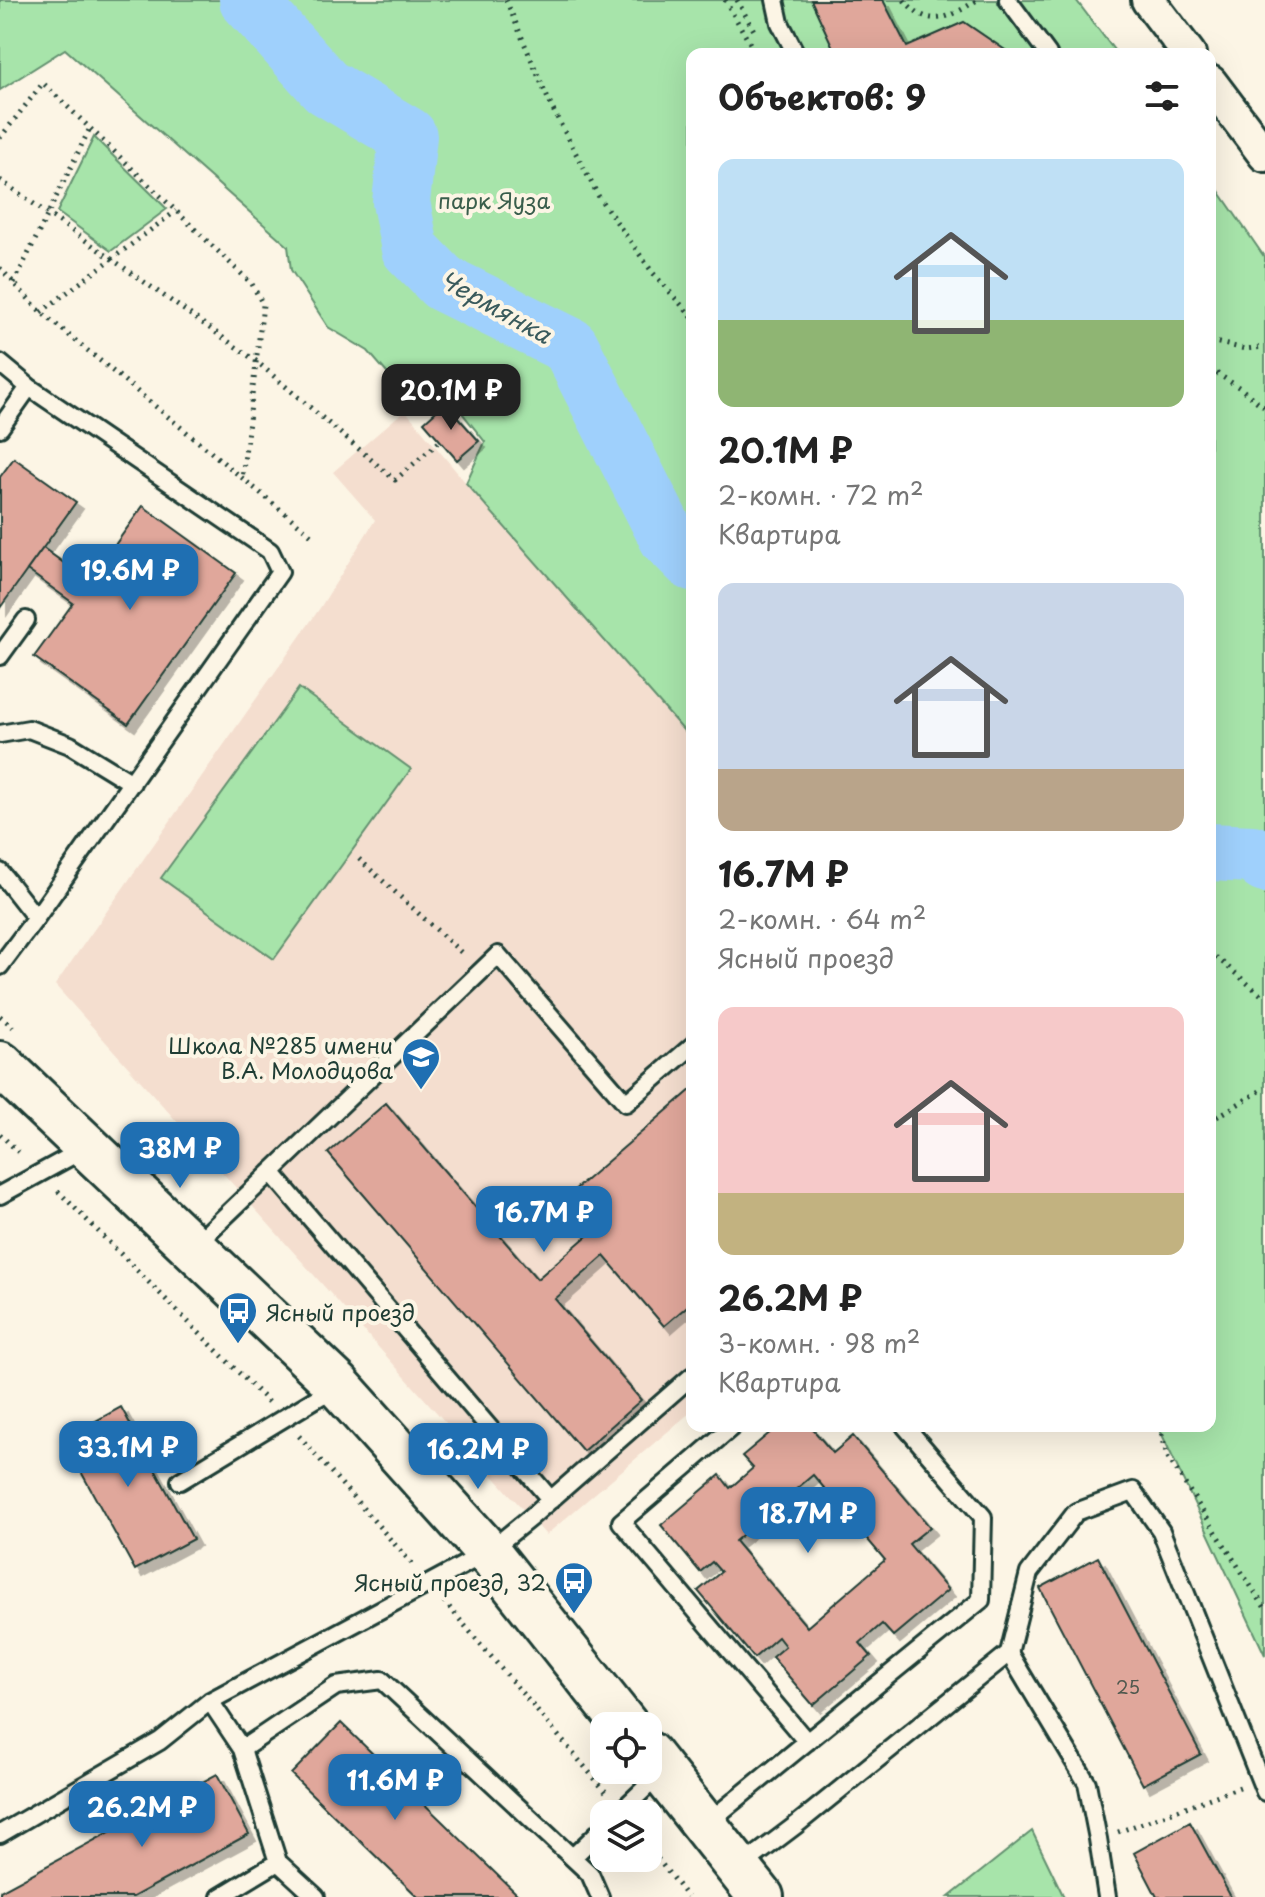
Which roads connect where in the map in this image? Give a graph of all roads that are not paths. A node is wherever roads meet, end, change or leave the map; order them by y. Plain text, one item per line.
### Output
1 (775, 0) edge
2 (1008, 0) edge
3 (1148, 0) edge
4 (793, 48) edge
5 (1044, 48) edge
6 (1184, 48) edge
7 (1216, 98) edge
8 (1265, 155) edge
9 (0, 363) edge
10 (29, 387) junction
11 (0, 428) edge
12 (26, 620) dead end
13 (0, 656) edge
14 (0, 734) edge
15 (132, 783) junction
16 (0, 872) edge
17 (36, 918) junction
18 (0, 966) edge
19 (686, 1051) edge
20 (0, 1064) edge
21 (87, 1148) junction
22 (271, 1172) junction
23 (0, 1195) edge
24 (192, 1248) junction
25 (686, 1381) edge
26 (338, 1385) junction
27 (726, 1432) edge
28 (910, 1432) edge
29 (180, 1481) dead end
30 (551, 1500) junction
31 (488, 1552) junction
32 (1009, 1653) junction
33 (210, 1701) junction
34 (615, 1712) edge
35 (807, 1742) junction
36 (242, 1749) junction
37 (662, 1772) edge
38 (1263, 1786) edge
39 (705, 1825) junction
40 (0, 1834) edge
41 (590, 1841) edge
42 (573, 1857) junction
43 (278, 1862) junction
44 (750, 1883) edge
45 (220, 1897) edge
46 (316, 1897) edge
47 (600, 1897) edge
48 (1107, 1897) edge

1 - 4 lane
2 - 5 lane
3 - 6 street
7 - 8 street
9 - 10 lane
10 - 11 lane
10 - 15 lane
12 - 13 lane
14 - 15 lane
15 - 17 lane
16 - 17 lane
17 - 18 lane
19 - 22 lane
20 - 21 street
21 - 23 lane
21 - 24 street
22 - 24 lane
22 - 30 lane
24 - 26 street
25 - 30 lane
26 - 29 lane
26 - 31 street
27 - 35 lane
28 - 35 lane
30 - 31 lane
31 - 33 lane
31 - 34 street
32 - 38 lane
32 - 44 lane
32 - 48 lane
33 - 36 lane
33 - 40 lane
35 - 39 lane
36 - 42 lane
36 - 43 lane
37 - 39 street
39 - 44 street
41 - 42 lane
42 - 47 lane
43 - 45 lane
43 - 46 lane

